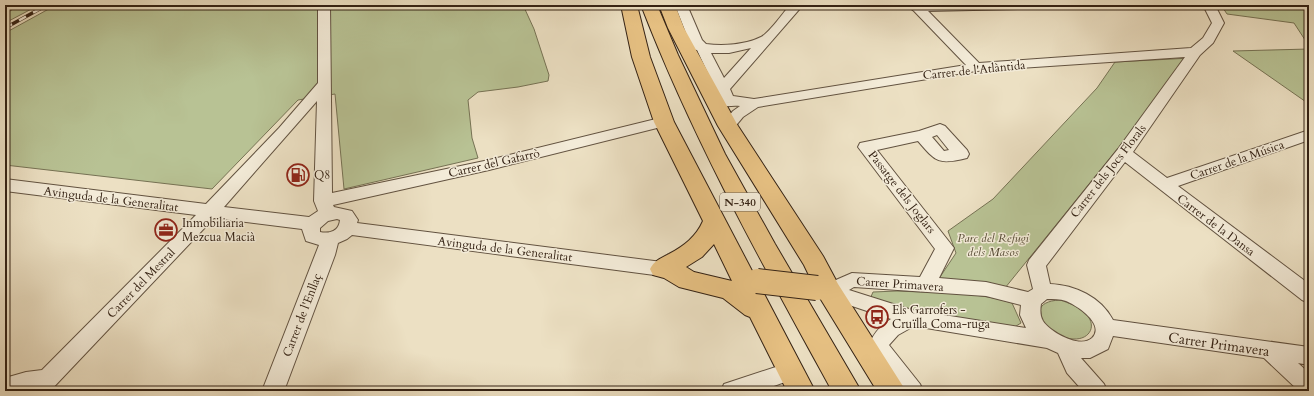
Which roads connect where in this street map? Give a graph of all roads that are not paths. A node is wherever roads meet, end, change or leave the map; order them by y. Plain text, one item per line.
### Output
1 (324, 5) edge
2 (629, 5) edge
3 (649, 5) edge
4 (667, 5) edge
5 (681, 5) edge
6 (796, 5) edge
7 (1020, 5) edge
8 (1208, 5) edge
9 (915, 6) edge
10 (764, 40) junction
11 (693, 46) junction
12 (1195, 52) junction
13 (976, 67) junction
14 (325, 83) junction
15 (722, 97) junction
16 (754, 103) junction
17 (324, 115) junction
18 (664, 122) junction
19 (728, 126) junction
20 (284, 131) junction
21 (922, 135) dead end
22 (1309, 135) edge
23 (1124, 153) junction
24 (5, 185) edge
25 (1164, 185) junction
26 (326, 208) junction
27 (210, 211) junction
28 (714, 222) junction
29 (313, 224) junction
30 (348, 228) junction
31 (330, 239) junction
32 (666, 270) junction
33 (750, 280) junction
34 (925, 286) junction
35 (823, 289) junction
36 (1309, 295) edge
37 (1037, 296) junction
38 (763, 315) junction
39 (912, 318) junction
40 (1106, 327) junction
41 (1057, 344) junction
42 (1270, 351) junction
43 (876, 354) junction
44 (1309, 356) edge
45 (796, 381) edge
46 (41, 385) edge
47 (1309, 386) edge
48 (5, 388) edge
49 (273, 391) edge
50 (732, 391) edge
51 (847, 391) edge
52 (892, 391) edge
53 (912, 391) edge
54 (1096, 391) edge

1 - 14 street
2 - 18 main road
3 - 51 main road, N-340
4 - 11 main road
5 - 11 street
6 - 10 street
7 - 9 street
8 - 12 street, Carrer dels Jocs Florals
9 - 13 street
10 - 11 street
10 - 15 street
11 - 15 main road
12 - 13 street, Carrer de l'Atlàntida
12 - 23 street, Carrer dels Jocs Florals
13 - 16 street, Carrer de l'Atlàntida
14 - 17 street
14 - 20 street, Carrer del Mestral
15 - 16 street, Carrer de l'Atlàntida
15 - 19 main road
16 - 19 street, Carrer de l'Atlàntida
17 - 20 street
17 - 26 street
18 - 26 street, Carrer del Gafarrò
18 - 28 main road
19 - 35 main road
20 - 27 street, Carrer del Mestral
21 - 34 street, Passatge dels Joglars
22 - 25 street, Carrer de la Música
23 - 25 street, Carrer de la Dansa
23 - 37 street, Carrer dels Jocs Florals
24 - 27 street, Avinguda de la Generalitat
25 - 36 street, Carrer de la Dansa
26 - 29 street
26 - 30 street
27 - 29 street, Avinguda de la Generalitat
27 - 46 street, Carrer del Mestral
28 - 32 main road
28 - 33 main road
29 - 31 street
30 - 31 street
30 - 32 street, Avinguda de la Generalitat
31 - 49 street, Carrer de l'Enllaç
32 - 33 main road
32 - 38 main road
33 - 35 main road, bridge
33 - 38 main road
34 - 35 street, Carrer Primavera
34 - 37 street, Carrer Primavera
35 - 39 street, Carrer Primavera
35 - 43 main road
37 - 40 street
37 - 41 street
38 - 45 main road
39 - 41 street, Carrer Primavera
39 - 43 street
40 - 41 street
40 - 42 street, Carrer Primavera
41 - 54 street
42 - 44 street, Carrer Primavera
42 - 47 street
43 - 52 main road
43 - 53 street
45 - 50 street
46 - 48 street

